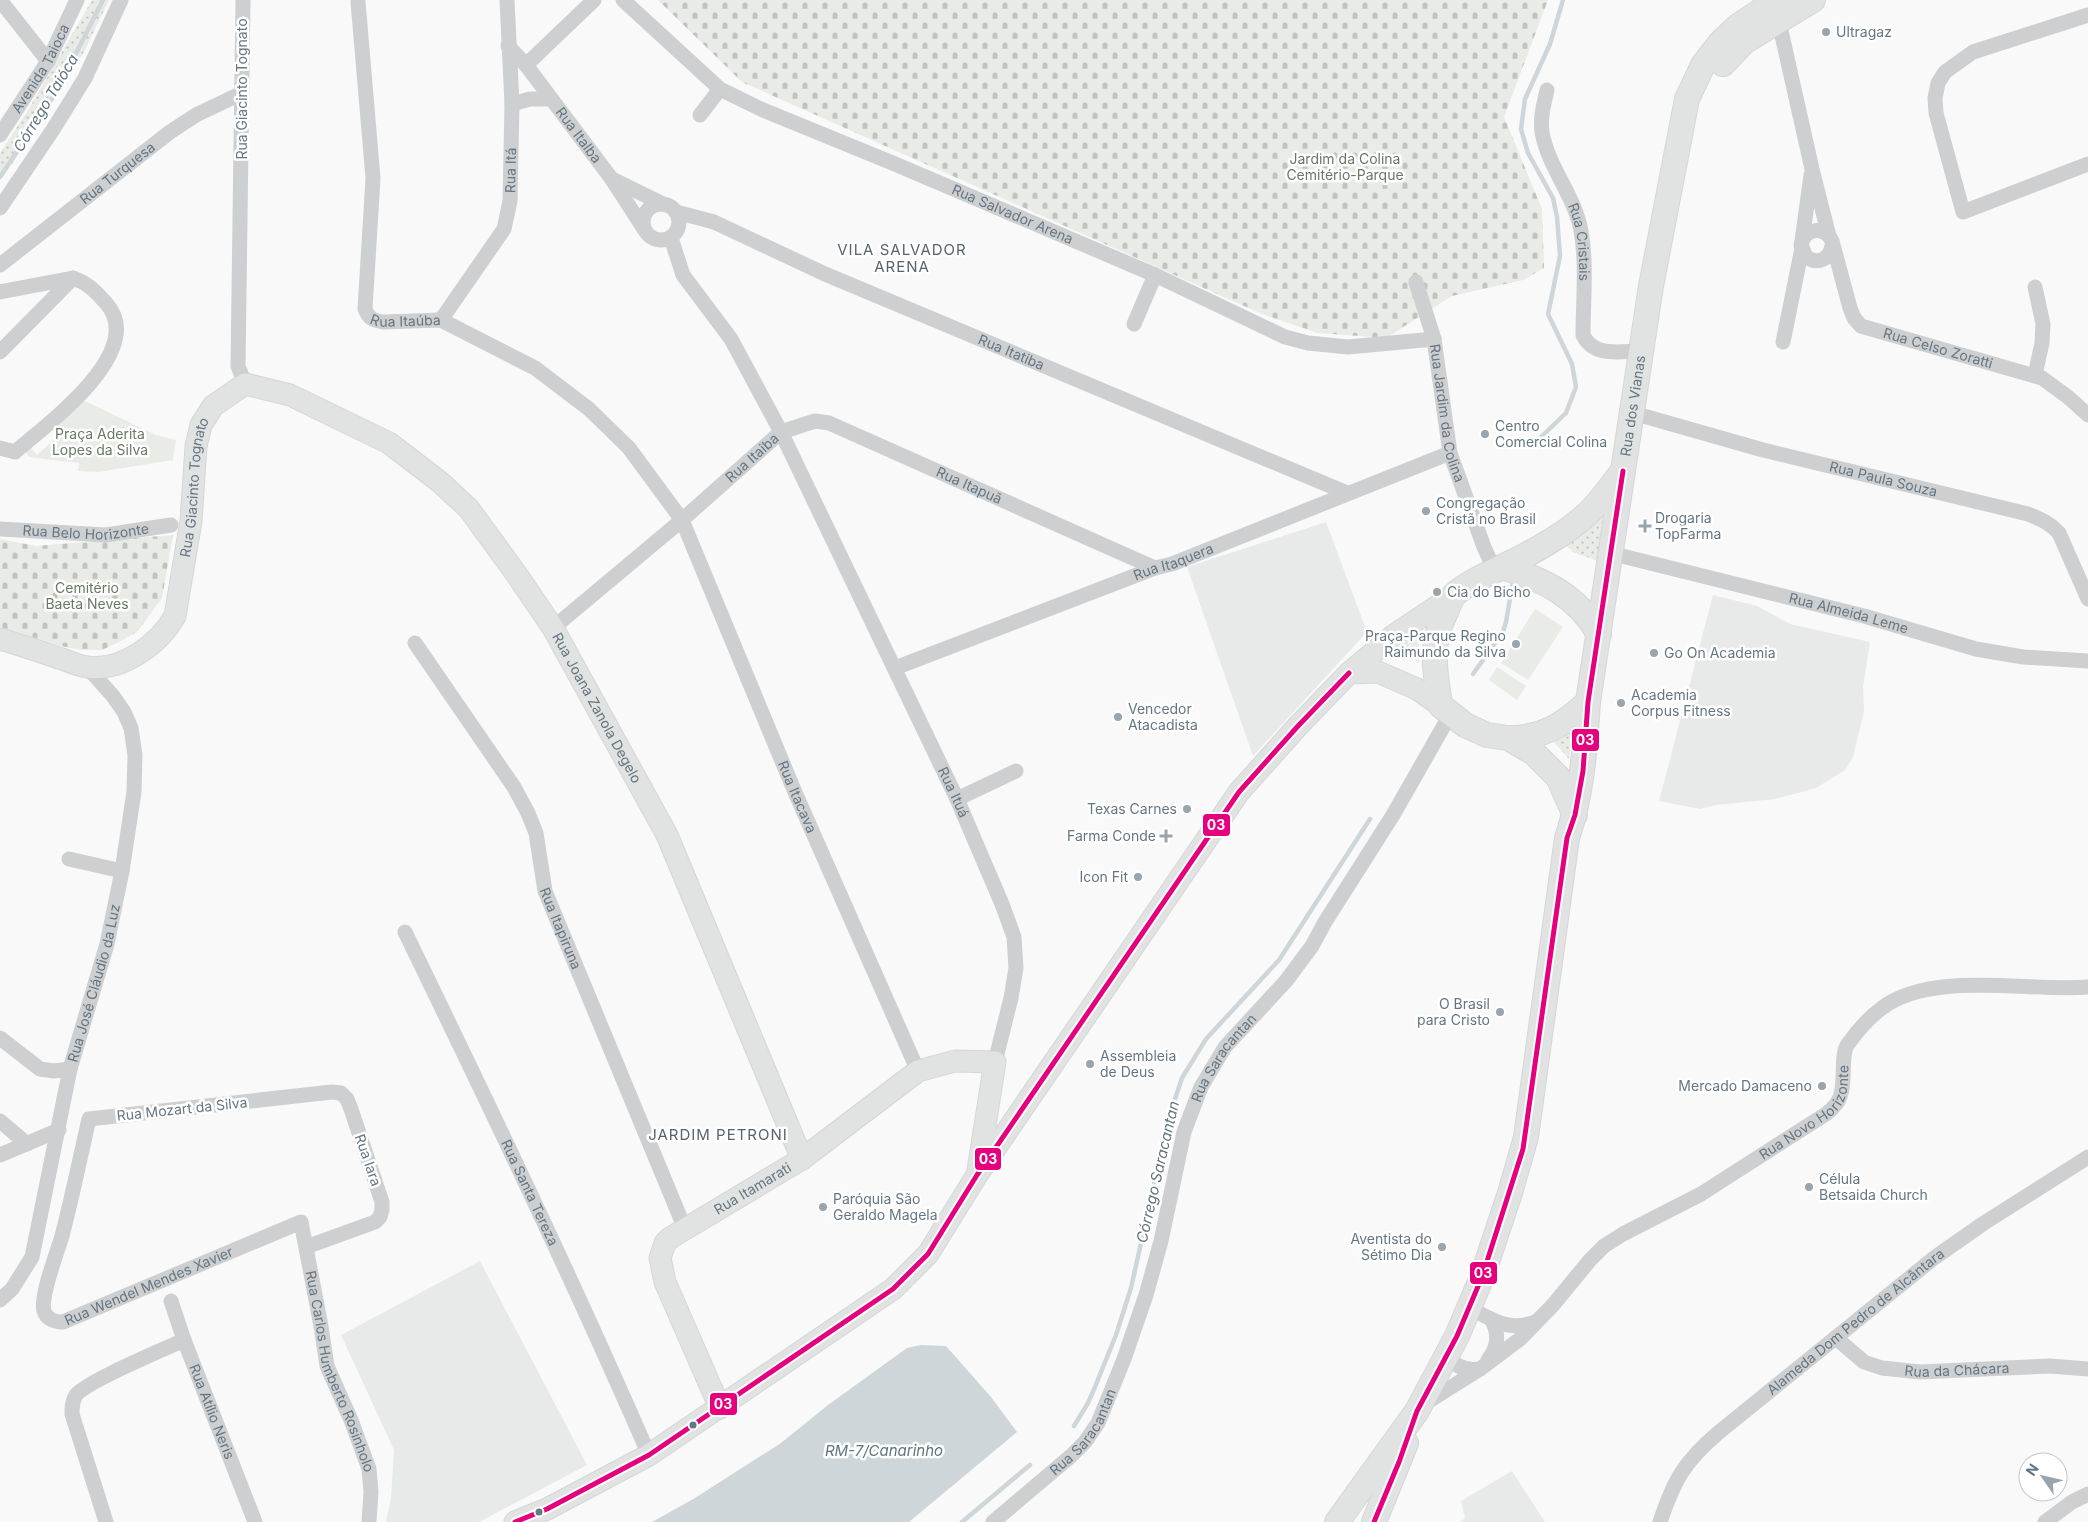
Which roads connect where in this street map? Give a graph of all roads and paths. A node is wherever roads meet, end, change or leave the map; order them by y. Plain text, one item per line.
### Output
1 (0, 0) edge
2 (76, 0) edge
3 (121, 0) edge
4 (242, 0) edge
5 (507, 0) edge
6 (594, 0) edge
7 (623, 0) edge
8 (1813, 0) edge
9 (358, 2) dead end
10 (1776, 7) edge
11 (2088, 15) edge
12 (508, 46) junction
13 (48, 61) junction
14 (526, 65) junction
15 (720, 89) junction
16 (1547, 90) dead end
17 (242, 93) junction
18 (551, 98) junction
19 (512, 104) junction
20 (700, 115) dead end
21 (0, 135) edge
22 (2088, 164) edge
23 (1812, 169) junction
24 (611, 178) junction
25 (0, 208) edge
26 (669, 208) junction
27 (648, 234) junction
28 (671, 238) junction
29 (1831, 241) junction
30 (1802, 245) junction
31 (0, 265) edge
32 (683, 274) junction
33 (1155, 275) junction
34 (73, 278) junction
35 (1416, 282) dead end
36 (2035, 287) dead end
37 (0, 292) edge
38 (441, 320) junction
39 (1134, 324) dead end
40 (1434, 339) junction
41 (1783, 342) dead end
42 (1642, 350) junction
43 (0, 352) edge
44 (2035, 375) junction
45 (245, 384) junction
46 (1633, 413) junction
47 (2088, 415) edge
48 (781, 432) junction
49 (0, 448) edge
50 (1450, 453) junction
51 (1623, 471) junction
52 (1346, 493) junction
53 (682, 520) junction
54 (171, 525) dead end
55 (0, 529) edge
56 (1610, 553) junction
57 (1155, 568) junction
58 (1498, 568) junction
59 (1454, 595) junction
60 (2088, 599) edge
61 (553, 628) junction
62 (1599, 634) junction
63 (0, 639) edge
64 (414, 643) dead end
65 (2088, 661) edge
66 (87, 667) junction
67 (895, 668) junction
68 (1349, 673) junction
69 (1588, 702) junction
70 (1445, 710) junction
71 (1508, 738) junction
72 (1016, 771) dead end
73 (957, 799) junction
74 (1575, 815) junction
75 (69, 859) dead end
76 (122, 871) junction
77 (405, 932) dead end
78 (2088, 987) edge
79 (0, 1038) edge
80 (995, 1062) junction
81 (70, 1069) junction
82 (918, 1071) junction
83 (276, 1099) joint
84 (88, 1119) joint
85 (0, 1121) edge
86 (59, 1130) junction
87 (27, 1144) junction
88 (0, 1155) edge
89 (2088, 1157) edge
90 (802, 1159) junction
91 (978, 1175) junction
92 (301, 1222) joint
93 (685, 1228) junction
94 (306, 1247) junction
95 (0, 1300) edge
96 (171, 1301) dead end
97 (1470, 1308) junction
98 (1491, 1319) junction
99 (1536, 1321) junction
100 (1836, 1338) junction
101 (184, 1340) junction
102 (1446, 1355) junction
103 (1480, 1369) junction
104 (2088, 1369) edge
105 (720, 1408) junction
106 (1419, 1409) junction
107 (649, 1455) junction
108 (2088, 1494) edge
109 (523, 1520) edge
110 (106, 1522) edge
111 (255, 1522) edge
112 (369, 1522) edge
113 (993, 1522) edge
114 (1337, 1522) edge
115 (1374, 1522) edge
116 (1660, 1522) edge
117 (2045, 1522) edge

1 - 13 street
2 - 13 street, Avenida Taioca
3 - 25 street
4 - 17 street, Rua Giacinto Tognato
5 - 12 street, Rua Itá
6 - 14 street
7 - 15 street, Rua Salvador Arena
8 - 10 main road, Rua dos Vianas
9 - 38 street, Rua Itaúba
10 - 23 street, Rua Celso Zoratti
10 - 42 main road, Rua dos Vianas
11 - 22 street
12 - 14 street, Rua Italba
12 - 19 street, Rua Itá
13 - 21 street, Avenida Taioca
14 - 18 street, Rua Italba
15 - 20 street
15 - 33 street, Rua Salvador Arena
16 - 42 street, Rua Cristais
17 - 31 street, Rua Turquesa
17 - 45 street, Rua Giacinto Tognato
18 - 19 street
18 - 24 street, Rua Italba
19 - 38 street, Rua Itá
23 - 29 street, Rua Celso Zoratti
23 - 30 street
24 - 26 street, Rua Itatiba
24 - 27 street, Rua Italba
26 - 27 street
26 - 28 street
26 - 52 street, Rua Itatiba
27 - 28 street
27 - 32 street, Rua Italba
28 - 32 street, Rua Itaiba
29 - 30 street
29 - 30 street
29 - 44 street, Rua Celso Zoratti
30 - 41 street
32 - 48 street, Rua Itaiba
33 - 39 street
33 - 40 street, Rua Salvador Arena
34 - 37 street
34 - 43 street
34 - 49 street
35 - 40 street, Rua Jardim da Colina
36 - 44 street
38 - 53 street, Rua Itaúba
40 - 50 street, Rua Jardim da Colina
42 - 46 main road, Rua dos Vianas
44 - 47 street, Rua Celso Zoratti
45 - 61 street, Rua Joana Zanola Degelo
45 - 66 street, Rua Giacinto Tognato
46 - 51 main road, Rua dos Vianas
46 - 60 street, Rua Paula Souza
48 - 53 street, Rua Itaiba
48 - 57 street, Rua Itapuã
48 - 67 street, Rua Ituá
50 - 52 street, Rua Itaquera
50 - 58 street, Rua Jardim da Colina
51 - 56 main road
51 - 58 main road, Rua dos Vianas
52 - 57 street, Rua Itaquera
53 - 61 street, Rua Itaiba
53 - 82 street, Rua Itacava
54 - 55 street, Rua Belo Horizonte
56 - 62 main road
56 - 65 street, Rua Almeida Leme
57 - 67 street, Rua Itaquera
58 - 59 main road, Rua dos Vianas
58 - 62 main road
59 - 68 street, Rua dos Vianas
59 - 70 main road
61 - 90 street, Rua Joana Zanola Degelo
62 - 69 main road
63 - 66 street, Rua Giacinto Tognato
64 - 93 street, Rua Itapiruna
66 - 76 street, Rua José Cláudio da Luz
67 - 73 street, Rua Ituá
68 - 70 street
68 - 91 street, Rua dos Vianas
69 - 71 main road
69 - 74 main road
70 - 71 main road
70 - 113 street, Rua Saracantan
71 - 74 main road
72 - 73 street
73 - 80 street, Rua Ituá
74 - 97 main road
75 - 76 street
76 - 81 street, Rua José Cláudio da Luz
77 - 107 street, Rua Santa Tereza
78 - 99 street, Rua Novo Horizonte
79 - 81 street
80 - 82 street, Rua Itamarati
80 - 91 street, Rua Ituá
81 - 86 street, Rua José Cláudio da Luz
82 - 90 street, Rua Itamarati
83 - 84 street, Rua Mozart da Silva
83 - 94 street, Rua Iara
84 - 92 street, Rua Wendel Mendes Xavier
85 - 87 street
86 - 87 street
86 - 95 street, Rua José Cláudio da Luz
87 - 88 street
89 - 100 street, Alameda Dom Pedro de Alcântara
90 - 93 street, Rua Itamarati
91 - 105 street, Rua dos Vianas
92 - 94 street, Rua Carlos Humberto Rosinholo
93 - 105 street, Rua Itamarati
94 - 112 street, Rua Carlos Humberto Rosinholo
96 - 101 street, Rua Atílio Neris
97 - 98 street
97 - 102 main road
98 - 99 street
98 - 103 street
99 - 103 street, Rua Novo Horizonte
100 - 104 street, Rua da Chácara
100 - 116 street, Alameda Dom Pedro de Alcântara
101 - 110 street
101 - 111 street, Rua Atílio Neris
102 - 103 street
102 - 106 main road
103 - 106 street, Rua Novo Horizonte
105 - 107 street, Rua dos Vianas
106 - 114 main road
106 - 115 main road
107 - 109 street, Rua dos Vianas
108 - 117 street

